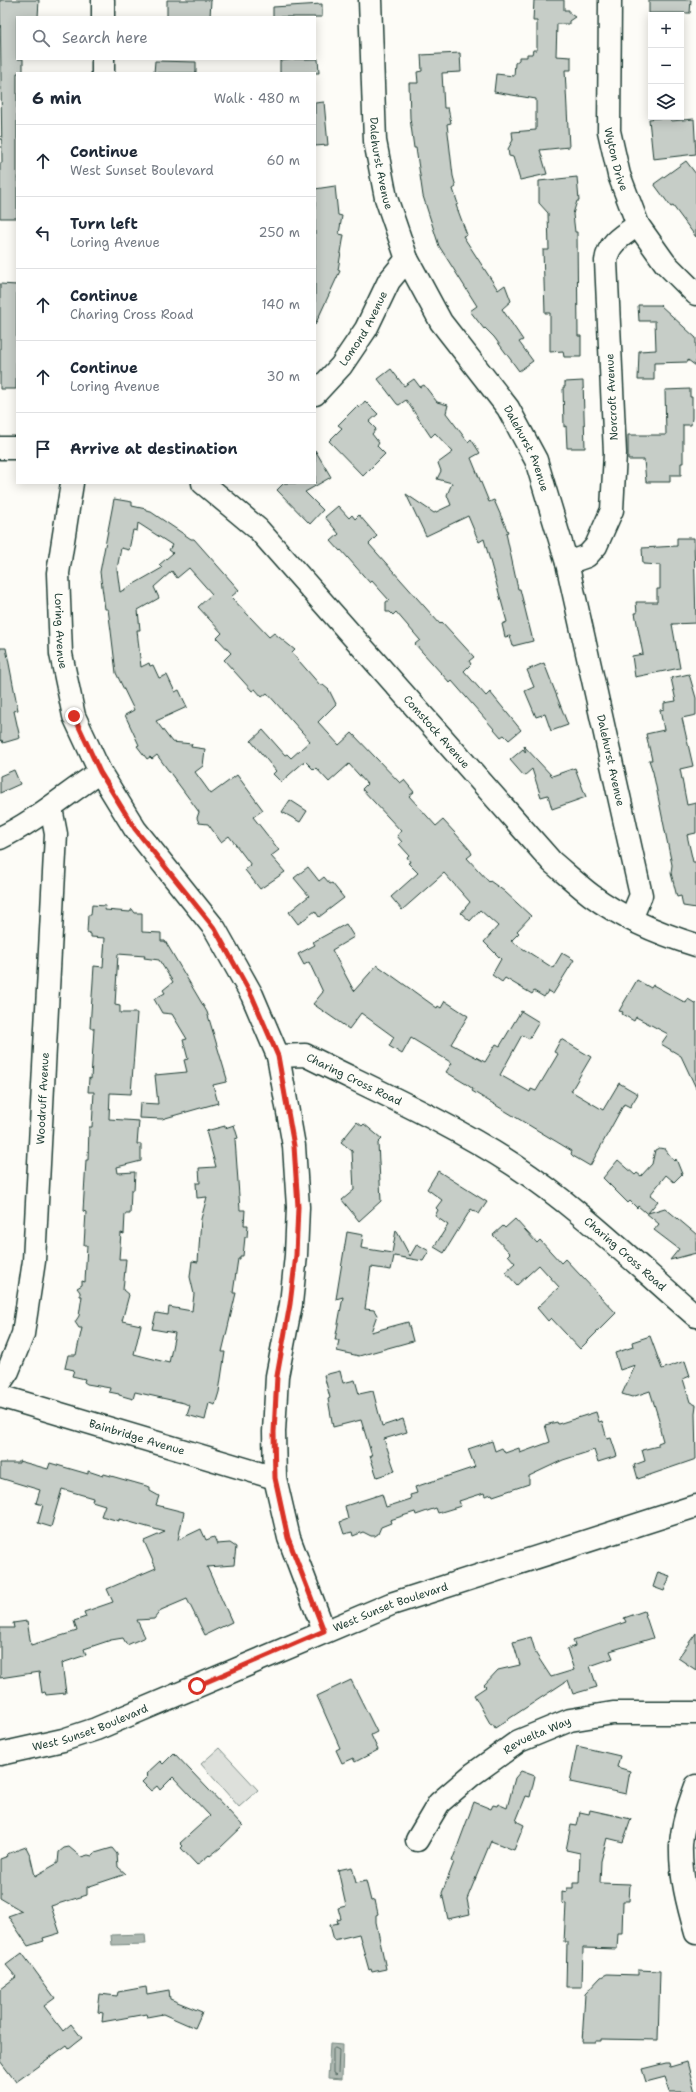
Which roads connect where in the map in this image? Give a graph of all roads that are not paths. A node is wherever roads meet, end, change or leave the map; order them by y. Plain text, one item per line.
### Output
1 (103, 0) edge
2 (370, 0) edge
3 (610, 0) edge
4 (103, 16) edge
5 (103, 60) edge
6 (103, 72) edge
7 (638, 225) junction
8 (407, 259) junction
9 (696, 294) edge
10 (316, 393) edge
11 (0, 448) edge
12 (16, 448) edge
13 (72, 484) edge
14 (204, 484) edge
15 (567, 563) junction
16 (100, 772) junction
17 (51, 808) junction
18 (0, 838) edge
19 (631, 919) junction
20 (696, 945) edge
21 (278, 1056) junction
22 (696, 1316) edge
23 (0, 1383) edge
24 (0, 1396) edge
25 (275, 1478) junction
26 (696, 1506) edge
27 (324, 1631) junction
28 (696, 1713) edge
29 (0, 1754) edge
30 (696, 1786) edge
31 (418, 1840) dead end
32 (696, 1933) edge

1 - 4 street
2 - 8 street, Dalehurst Avenue
3 - 7 street, Wyton Drive
5 - 6 street
7 - 9 street, Wyton Drive
7 - 15 street, Norcroft Avenue
8 - 10 street, Lomond Avenue
8 - 15 street, Dalehurst Avenue
11 - 12 street
13 - 16 street, Loring Avenue
14 - 19 street, Comstock Avenue
15 - 19 street, Dalehurst Avenue
16 - 17 street
16 - 21 street
17 - 18 street
17 - 23 street, Woodruff Avenue
19 - 20 street, Comstock Avenue
21 - 22 street, Charing Cross Road
21 - 25 street
24 - 25 street, Bainbridge Avenue
25 - 27 street
26 - 27 street, West Sunset Boulevard
27 - 29 street, West Sunset Boulevard
28 - 31 street, Revuelta Way
30 - 32 street

